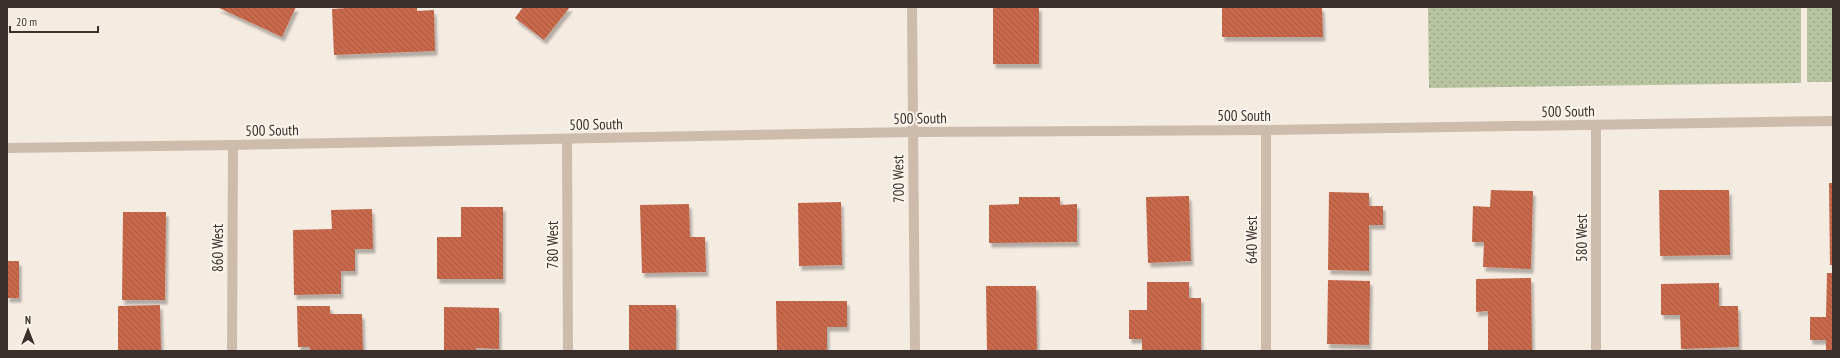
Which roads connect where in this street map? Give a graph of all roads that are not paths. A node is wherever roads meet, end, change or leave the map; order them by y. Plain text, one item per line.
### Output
1 (912, 7) edge
2 (1833, 122) edge
3 (1596, 126) junction
4 (1266, 130) junction
5 (912, 132) junction
6 (567, 140) junction
7 (233, 146) junction
8 (7, 148) edge
9 (232, 351) edge
10 (568, 351) edge
11 (915, 351) edge
12 (1266, 351) edge
13 (1596, 351) edge

1 - 5 street, 700 West
2 - 3 street, 500 South
3 - 4 street, 500 South
3 - 13 street, 580 West
4 - 5 street, 500 South
4 - 12 street, 640 West
5 - 6 street, 500 South
5 - 11 street, 700 West
6 - 7 street, 500 South
6 - 10 street, 780 West
7 - 8 street, 500 South
7 - 9 street, 860 West

